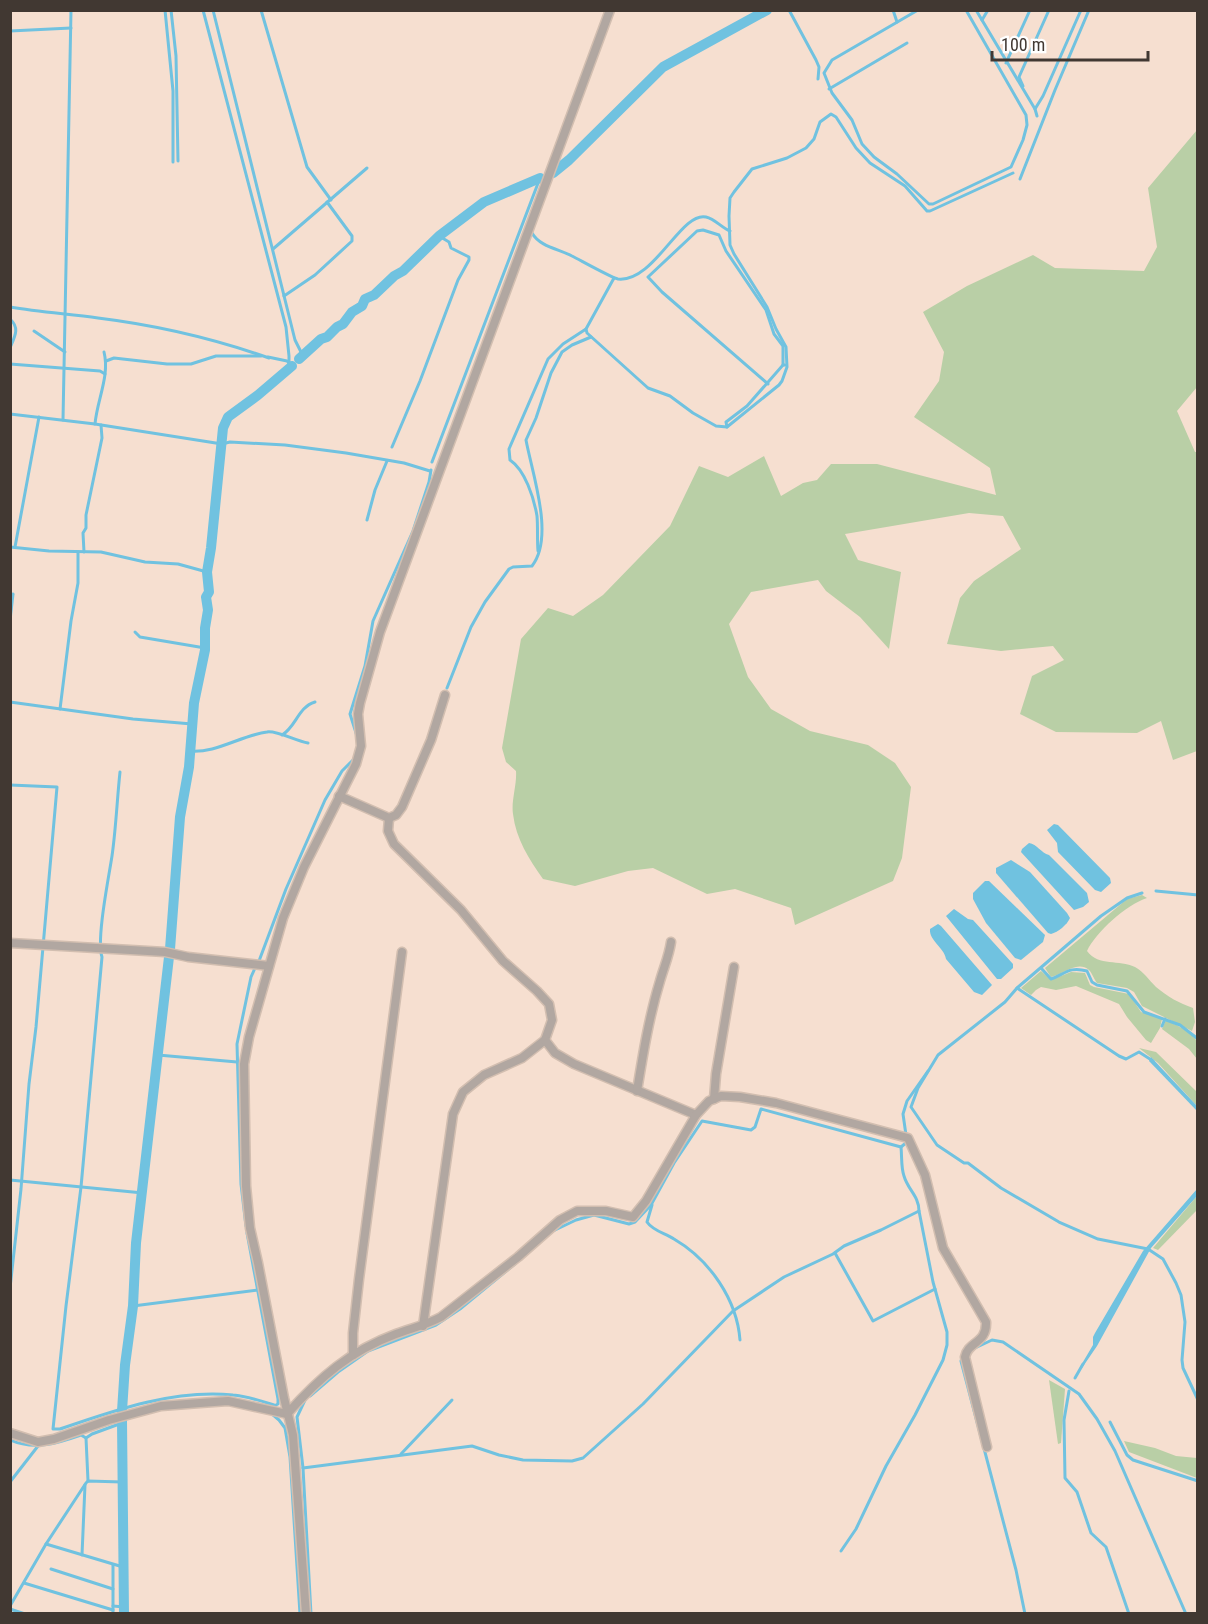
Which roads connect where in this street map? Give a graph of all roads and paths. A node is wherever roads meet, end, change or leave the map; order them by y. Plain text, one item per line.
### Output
1 (610, 10) edge
2 (445, 695) dead end
3 (339, 796) junction
4 (389, 818) junction
5 (671, 942) dead end
6 (10, 943) edge
7 (402, 952) dead end
8 (269, 966) junction
9 (734, 967) dead end
10 (545, 1040) junction
11 (637, 1091) junction
12 (714, 1099) junction
13 (696, 1115) junction
14 (423, 1326) junction
15 (353, 1354) junction
16 (287, 1414) junction
17 (10, 1433) edge
18 (987, 1447) dead end
19 (306, 1614) edge

1 - 3 street
2 - 4 street
3 - 4 street
3 - 8 street
4 - 10 street
5 - 11 street
6 - 8 street
7 - 15 street
8 - 16 street
9 - 12 street
10 - 11 street
10 - 14 street
11 - 13 street
12 - 13 street
12 - 18 street
13 - 14 street
14 - 15 street
15 - 16 street
16 - 17 street
16 - 19 street

